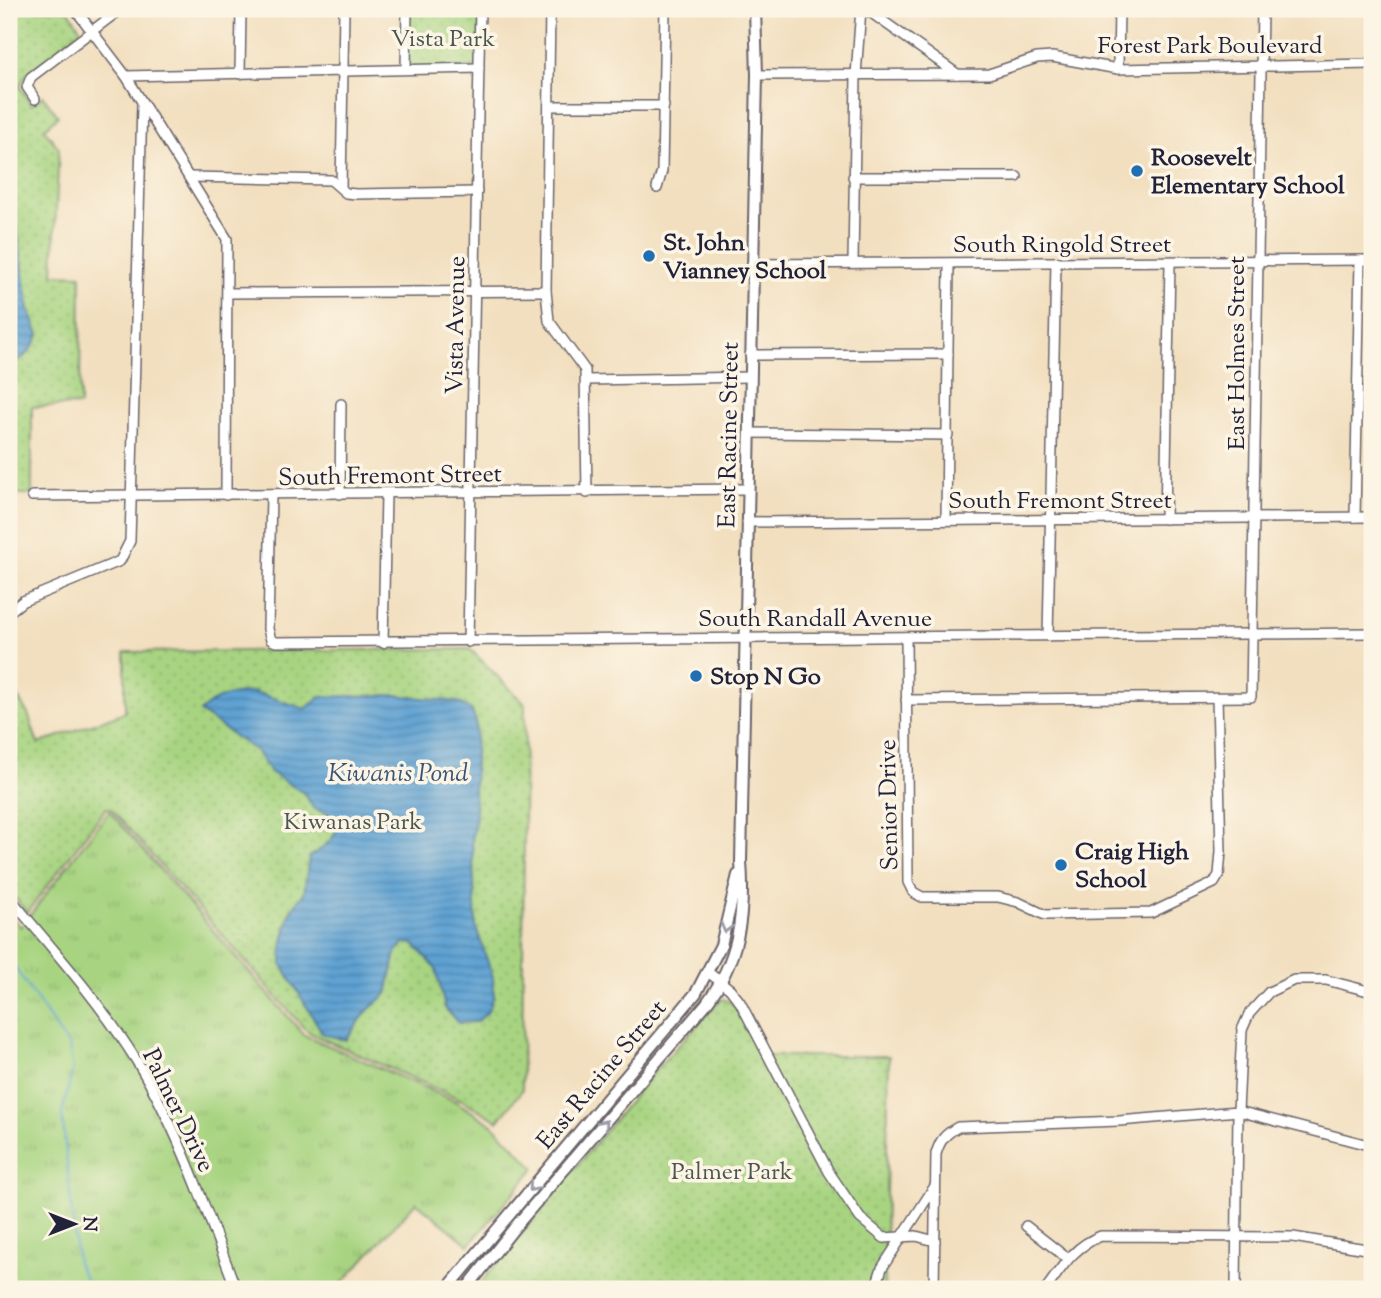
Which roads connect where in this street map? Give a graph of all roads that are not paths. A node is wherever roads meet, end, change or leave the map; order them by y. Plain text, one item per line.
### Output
1 (75, 9) edge
2 (121, 9) edge
3 (241, 9) edge
4 (344, 9) edge
5 (408, 9) edge
6 (480, 9) edge
7 (550, 9) edge
8 (665, 9) edge
9 (755, 9) edge
10 (861, 9) edge
11 (866, 9) edge
12 (1119, 9) edge
13 (1262, 9) edge
14 (90, 30) junction
15 (1372, 64) edge
16 (1261, 66) junction
17 (479, 68) junction
18 (406, 69) junction
19 (1118, 69) junction
20 (343, 72) junction
21 (240, 74) junction
22 (957, 74) junction
23 (757, 75) junction
24 (856, 75) junction
25 (126, 76) junction
26 (35, 99) dead end
27 (142, 104) junction
28 (548, 106) junction
29 (664, 106) junction
30 (189, 177) junction
31 (853, 177) junction
32 (1017, 177) dead end
33 (341, 188) junction
34 (657, 188) dead end
35 (477, 192) junction
36 (1256, 260) junction
37 (1360, 260) junction
38 (1372, 260) edge
39 (1056, 262) junction
40 (853, 263) junction
41 (1170, 263) junction
42 (752, 264) junction
43 (949, 264) junction
44 (475, 291) junction
45 (546, 291) junction
46 (229, 293) junction
47 (948, 354) junction
48 (750, 355) junction
49 (750, 377) junction
50 (587, 380) junction
51 (341, 404) dead end
52 (750, 433) junction
53 (948, 435) junction
54 (748, 489) junction
55 (470, 492) junction
56 (587, 492) junction
57 (133, 494) junction
58 (340, 494) junction
59 (386, 494) junction
60 (226, 495) junction
61 (32, 496) dead end
62 (271, 496) junction
63 (1254, 517) junction
64 (1355, 517) junction
65 (1372, 517) edge
66 (946, 519) junction
67 (1051, 519) junction
68 (1164, 519) junction
69 (747, 522) junction
70 (9, 612) edge
71 (1372, 633) edge
72 (1251, 634) junction
73 (1048, 636) junction
74 (906, 637) junction
75 (746, 638) junction
76 (468, 642) junction
77 (383, 643) junction
78 (1217, 698) junction
79 (906, 700) junction
80 (741, 862) junction
81 (9, 897) edge
82 (709, 973) junction
83 (723, 982) junction
84 (1372, 992) edge
85 (1238, 1111) junction
86 (1372, 1146) edge
87 (935, 1186) junction
88 (1026, 1226) dead end
89 (1237, 1237) junction
90 (900, 1238) junction
91 (935, 1241) junction
92 (1372, 1250) edge
93 (1068, 1259) junction
94 (450, 1288) edge
95 (236, 1289) edge
96 (466, 1289) edge
97 (875, 1289) edge
98 (934, 1289) edge
99 (1046, 1289) edge
100 (1236, 1289) edge

1 - 14 street
2 - 14 street
3 - 21 street
4 - 20 street
5 - 18 street
6 - 17 street, Vista Avenue
7 - 28 street
8 - 29 street
9 - 23 main road, East Racine Street
10 - 24 street
11 - 22 street
12 - 19 street
13 - 16 street, East Holmes Street
14 - 25 street
14 - 26 street
15 - 16 street, Forest Park Boulevard
16 - 19 street, Forest Park Boulevard
16 - 36 street, East Holmes Street
17 - 18 street
17 - 35 street, Vista Avenue
18 - 20 street
19 - 22 street, Forest Park Boulevard
20 - 21 street
20 - 33 street
21 - 25 street
22 - 24 street, Forest Park Boulevard
23 - 24 street, Forest Park Boulevard
23 - 42 main road, East Racine Street
24 - 31 street
25 - 27 street
27 - 30 street
27 - 57 street
28 - 29 street
28 - 45 street
29 - 34 street
30 - 33 street
30 - 46 street
31 - 32 street
31 - 40 street
33 - 35 street
35 - 44 street, Vista Avenue
36 - 37 street, South Ringold Street
36 - 41 street, South Ringold Street
36 - 63 street, East Holmes Street
37 - 38 street, South Ringold Street
37 - 64 street
39 - 41 street, South Ringold Street
39 - 43 street, South Ringold Street
39 - 67 street
40 - 42 street, South Ringold Street
40 - 43 street, South Ringold Street
41 - 68 street
42 - 48 main road, East Racine Street
43 - 47 street
44 - 45 street
44 - 46 street
44 - 55 street, Vista Avenue
45 - 50 street
46 - 60 street
47 - 48 street
47 - 53 street
48 - 49 main road, East Racine Street
49 - 50 street
49 - 52 main road, East Racine Street
50 - 56 street
51 - 58 street
52 - 53 street
52 - 54 main road, East Racine Street
53 - 66 street
54 - 56 street, South Fremont Street
54 - 69 main road, East Racine Street
55 - 56 street, South Fremont Street
55 - 59 street, South Fremont Street
55 - 76 street, Vista Avenue
57 - 60 street, South Fremont Street
57 - 61 street, South Fremont Street
57 - 70 street
58 - 59 street, South Fremont Street
58 - 62 street, South Fremont Street
59 - 77 street
60 - 62 street, South Fremont Street
62 - 77 street, South Randall Avenue
63 - 64 street, South Fremont Street
63 - 68 street, South Fremont Street
63 - 72 street, East Holmes Street
64 - 65 street, South Fremont Street
66 - 67 street, South Fremont Street
66 - 69 street, South Fremont Street
67 - 68 street, South Fremont Street
67 - 73 street
69 - 75 main road, East Racine Street
71 - 72 street, South Randall Avenue
72 - 73 street, South Randall Avenue
72 - 78 street, East Holmes Street
73 - 74 street, South Randall Avenue
74 - 75 street, South Randall Avenue
74 - 79 street, Senior Drive
75 - 76 street, South Randall Avenue
75 - 80 main road, East Racine Street
76 - 77 street, South Randall Avenue
78 - 79 street
78 - 79 street, Senior Drive
80 -> 82 main road, East Racine Street
80 - 83 main road, East Racine Street
81 - 95 street, Palmer Drive
82 - 83 street
82 -> 94 main road, East Racine Street
83 - 90 street
96 -> 83 main road, East Racine Street
84 - 85 street
85 - 86 street
85 - 87 street
85 - 89 street
87 - 90 street
87 - 91 street
88 - 93 street
89 - 92 street
89 - 93 street
89 - 100 street
90 - 91 street
90 - 97 street
91 - 98 street
93 - 99 street

